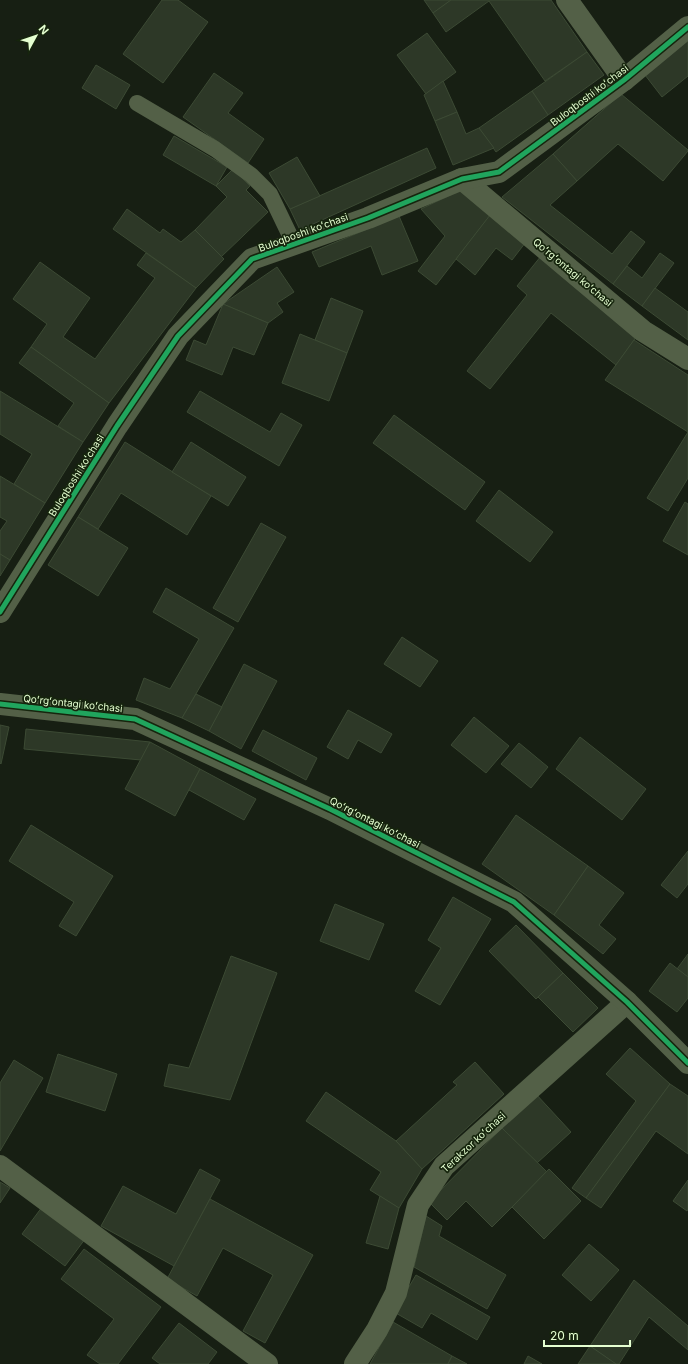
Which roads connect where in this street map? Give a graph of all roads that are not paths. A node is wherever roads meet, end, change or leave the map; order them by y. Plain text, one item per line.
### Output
1 (567, 0) edge
2 (688, 27) edge
3 (624, 80) junction
4 (137, 103) dead end
5 (462, 178) junction
6 (294, 244) junction
7 (688, 359) edge
8 (0, 612) edge
9 (0, 704) edge
10 (627, 1002) junction
11 (688, 1063) edge
12 (0, 1166) edge
13 (267, 1364) edge
14 (355, 1364) edge

1 - 3 street
2 - 3 street, Buloqboshi koʻchasi
3 - 5 street, Buloqboshi koʻchasi
4 - 6 lane
5 - 6 street, Buloqboshi koʻchasi
5 - 7 street, Qoʻrgʻontagi koʻchasi
6 - 8 street, Buloqboshi koʻchasi
9 - 10 street, Qoʻrgʻontagi koʻchasi
10 - 11 street, Qoʻrgʻontagi koʻchasi
10 - 14 street, Terakzor koʻchasi
12 - 13 street

